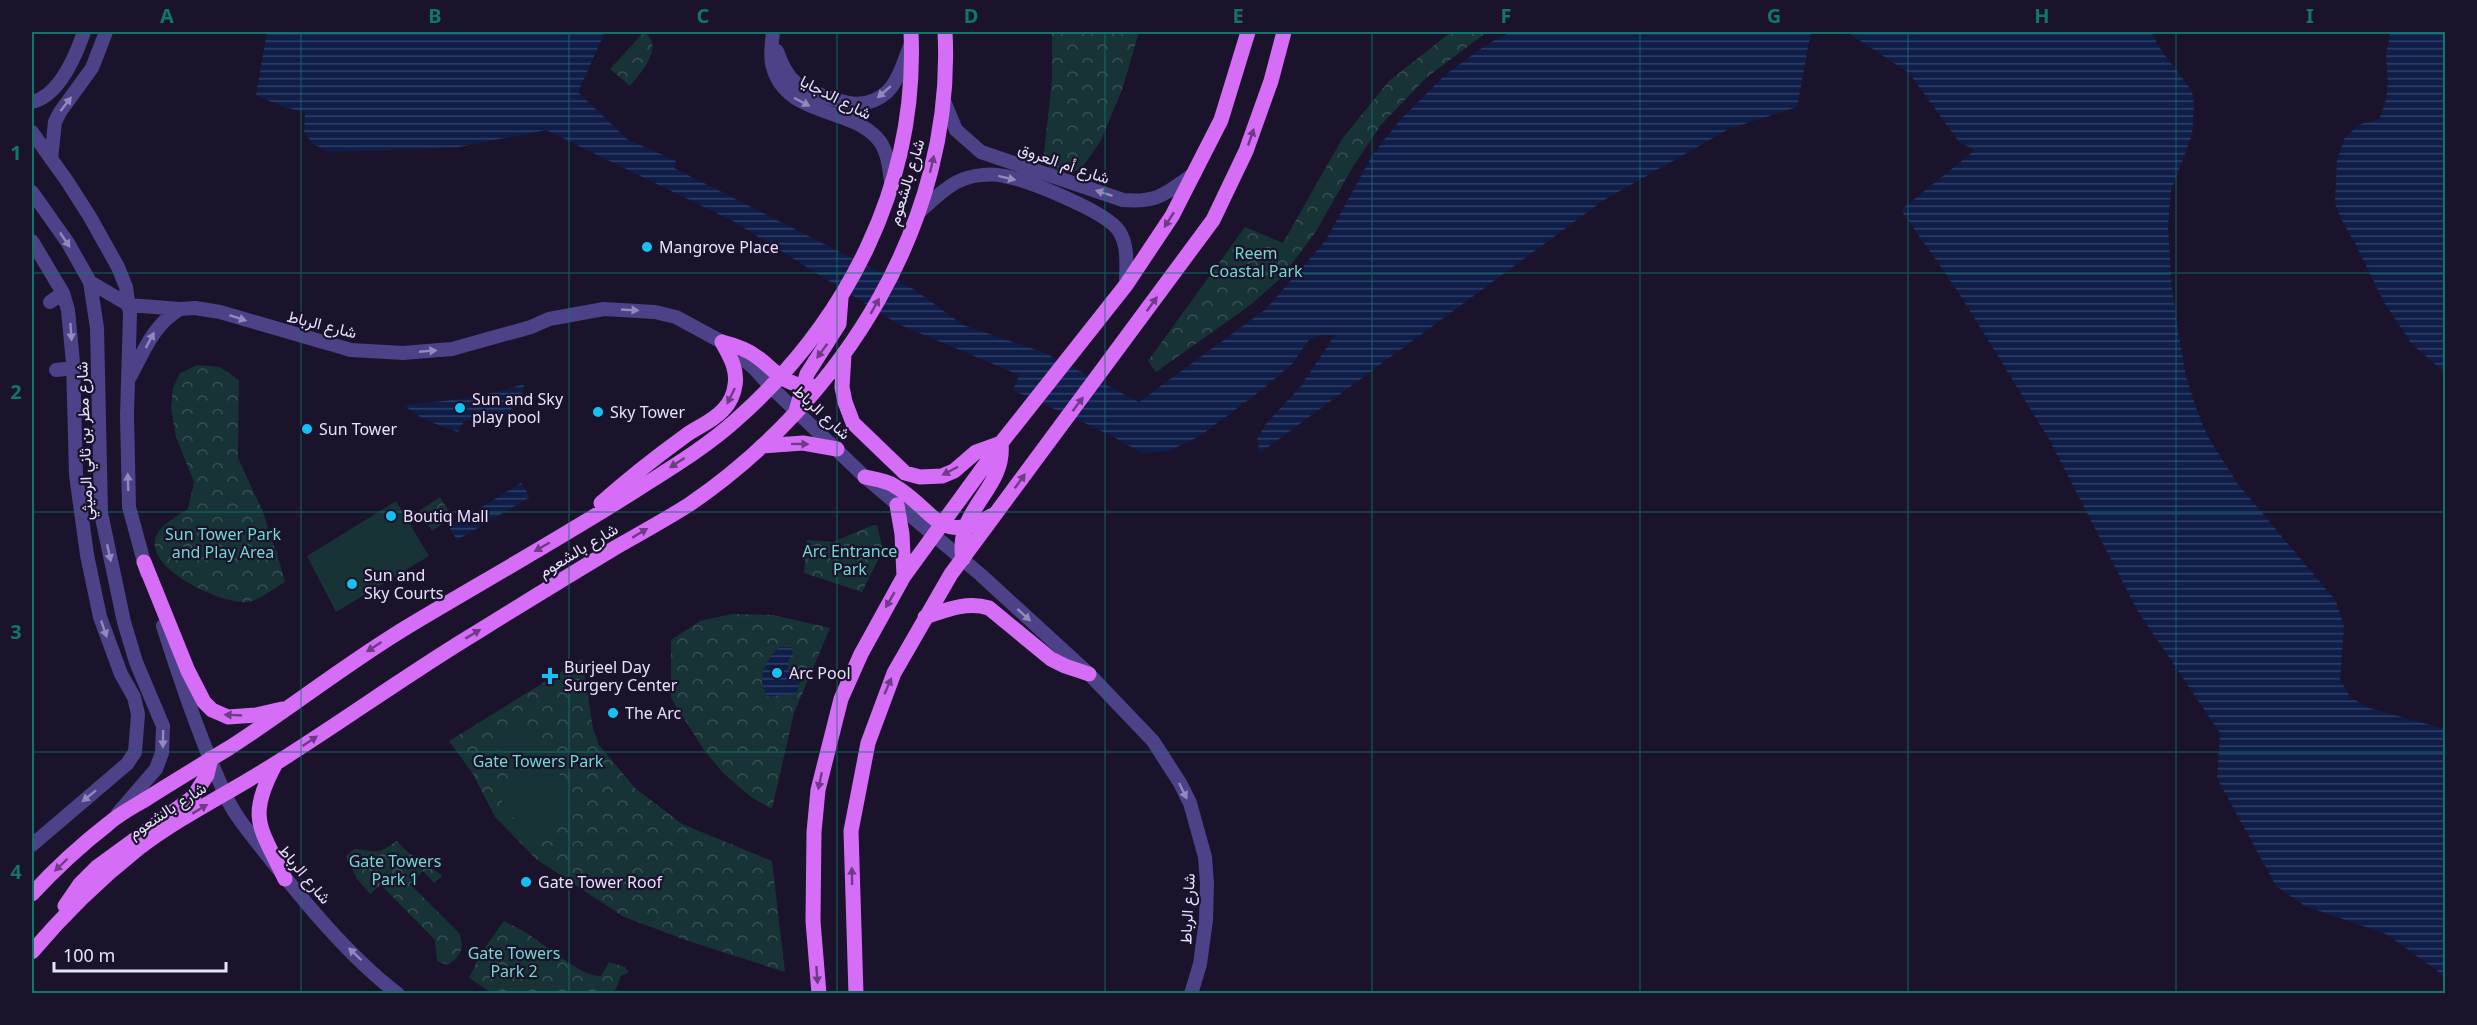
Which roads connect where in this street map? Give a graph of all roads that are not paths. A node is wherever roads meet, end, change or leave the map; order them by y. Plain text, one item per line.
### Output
1 (84, 32) edge
2 (106, 32) edge
3 (945, 32) edge
4 (1248, 32) edge
5 (1284, 32) edge
6 (773, 33) edge
7 (911, 36) edge
8 (944, 101) junction
9 (32, 102) edge
10 (32, 132) edge
11 (986, 154) junction
12 (51, 159) junction
13 (1195, 173) junction
14 (983, 175) junction
15 (891, 187) junction
16 (32, 192) edge
17 (919, 212) junction
18 (32, 241) edge
19 (90, 282) junction
20 (1126, 285) junction
21 (62, 291) junction
22 (841, 298) junction
23 (48, 299) dead end
24 (129, 305) junction
25 (180, 309) junction
26 (722, 342) junction
27 (843, 355) junction
28 (73, 368) junction
29 (56, 370) dead end
30 (828, 376) junction
31 (129, 379) junction
32 (776, 382) junction
33 (802, 386) junction
34 (796, 411) junction
35 (1001, 443) junction
36 (762, 446) junction
37 (837, 449) junction
38 (866, 477) junction
39 (77, 484) junction
40 (897, 505) junction
41 (998, 512) junction
42 (101, 513) junction
43 (592, 518) junction
44 (964, 528) junction
45 (938, 529) junction
46 (963, 559) junction
47 (144, 562) junction
48 (904, 576) junction
49 (118, 596) junction
50 (925, 617) junction
51 (121, 674) junction
52 (1089, 674) junction
53 (291, 707) junction
54 (211, 758) junction
55 (276, 763) junction
56 (225, 794) junction
57 (109, 822) junction
58 (32, 845) edge
59 (285, 879) junction
60 (32, 894) edge
61 (57, 923) junction
62 (32, 952) edge
63 (398, 993) edge
64 (819, 993) edge
65 (856, 993) edge
66 (1193, 993) edge

1 - 9 street
12 -> 2 street
3 - 8 main road, شارع بالشعوم
4 - 13 main road
41 -> 5 main road
7 -> 6 street, شارع الدجايا
6 -> 15 street, شارع الدجايا
7 - 15 main road, شارع بالشعوم
8 - 11 street, شارع أم العروق
17 -> 8 main road, شارع بالشعوم
10 - 12 street
13 -> 11 street, شارع أم العروق
11 - 14 street
12 - 24 street
13 -> 20 main road
14 - 17 street, شارع أم العروق
14 -> 20 street, شارع أم العروق
15 - 22 main road, شارع بالشعوم
16 -> 19 street, شارع مطر بن ثاني الرميثي
27 -> 17 main road, شارع بالشعوم
18 - 21 street
19 - 24 street
19 - 42 street, شارع مطر بن ثاني الرميثي
20 - 35 main road
21 - 23 street
21 -> 28 street
22 - 32 main road, شارع بالشعوم
22 -> 33 main road
24 - 25 street, شارع الرباط
24 - 31 street
25 -> 26 street, شارع الرباط
31 -> 25 street
26 - 32 main road
26 -> 43 main road
27 - 30 main road, شارع بالشعوم
35 -> 27 main road
28 - 29 street
28 - 39 street
30 - 33 main road
30 - 34 main road, شارع بالشعوم
47 -> 31 street
32 - 33 main road
32 - 34 street, شارع الرباط
32 -> 43 main road, شارع بالشعوم
33 - 34 main road
34 - 36 main road, شارع بالشعوم
34 - 37 street, شارع الرباط
35 - 44 main road
35 - 45 main road
36 -> 37 main road
55 -> 36 main road, شارع بالشعوم
37 - 38 street, شارع الرباط
38 - 40 street, شارع الرباط
38 - 45 main road
39 - 42 street
39 -> 51 street
40 - 45 street, شارع الرباط
40 - 48 main road
41 - 44 main road
41 - 46 main road
42 -> 49 street, شارع مطر بن ثاني الرميثي
43 -> 53 main road, شارع بالشعوم
44 - 45 main road
44 - 46 main road
45 - 46 street, شارع الرباط
45 - 48 main road
46 - 50 main road
46 -> 52 street, شارع الرباط
53 -> 47 main road
47 - 54 street
48 -> 64 main road
49 - 51 street
49 -> 57 street, شارع مطر بن ثاني الرميثي
50 - 52 main road
65 -> 50 main road
51 -> 58 street
52 -> 66 street, شارع الرباط
53 - 54 main road, شارع بالشعوم
54 - 56 street, شارع الرباط
54 - 57 main road, شارع بالشعوم
54 - 61 main road
55 - 56 main road, شارع بالشعوم
55 - 59 main road
56 - 59 street, شارع الرباط
61 -> 56 main road, شارع بالشعوم
57 -> 60 main road, شارع بالشعوم
63 -> 59 street, شارع الرباط
61 - 62 main road, شارع بالشعوم

